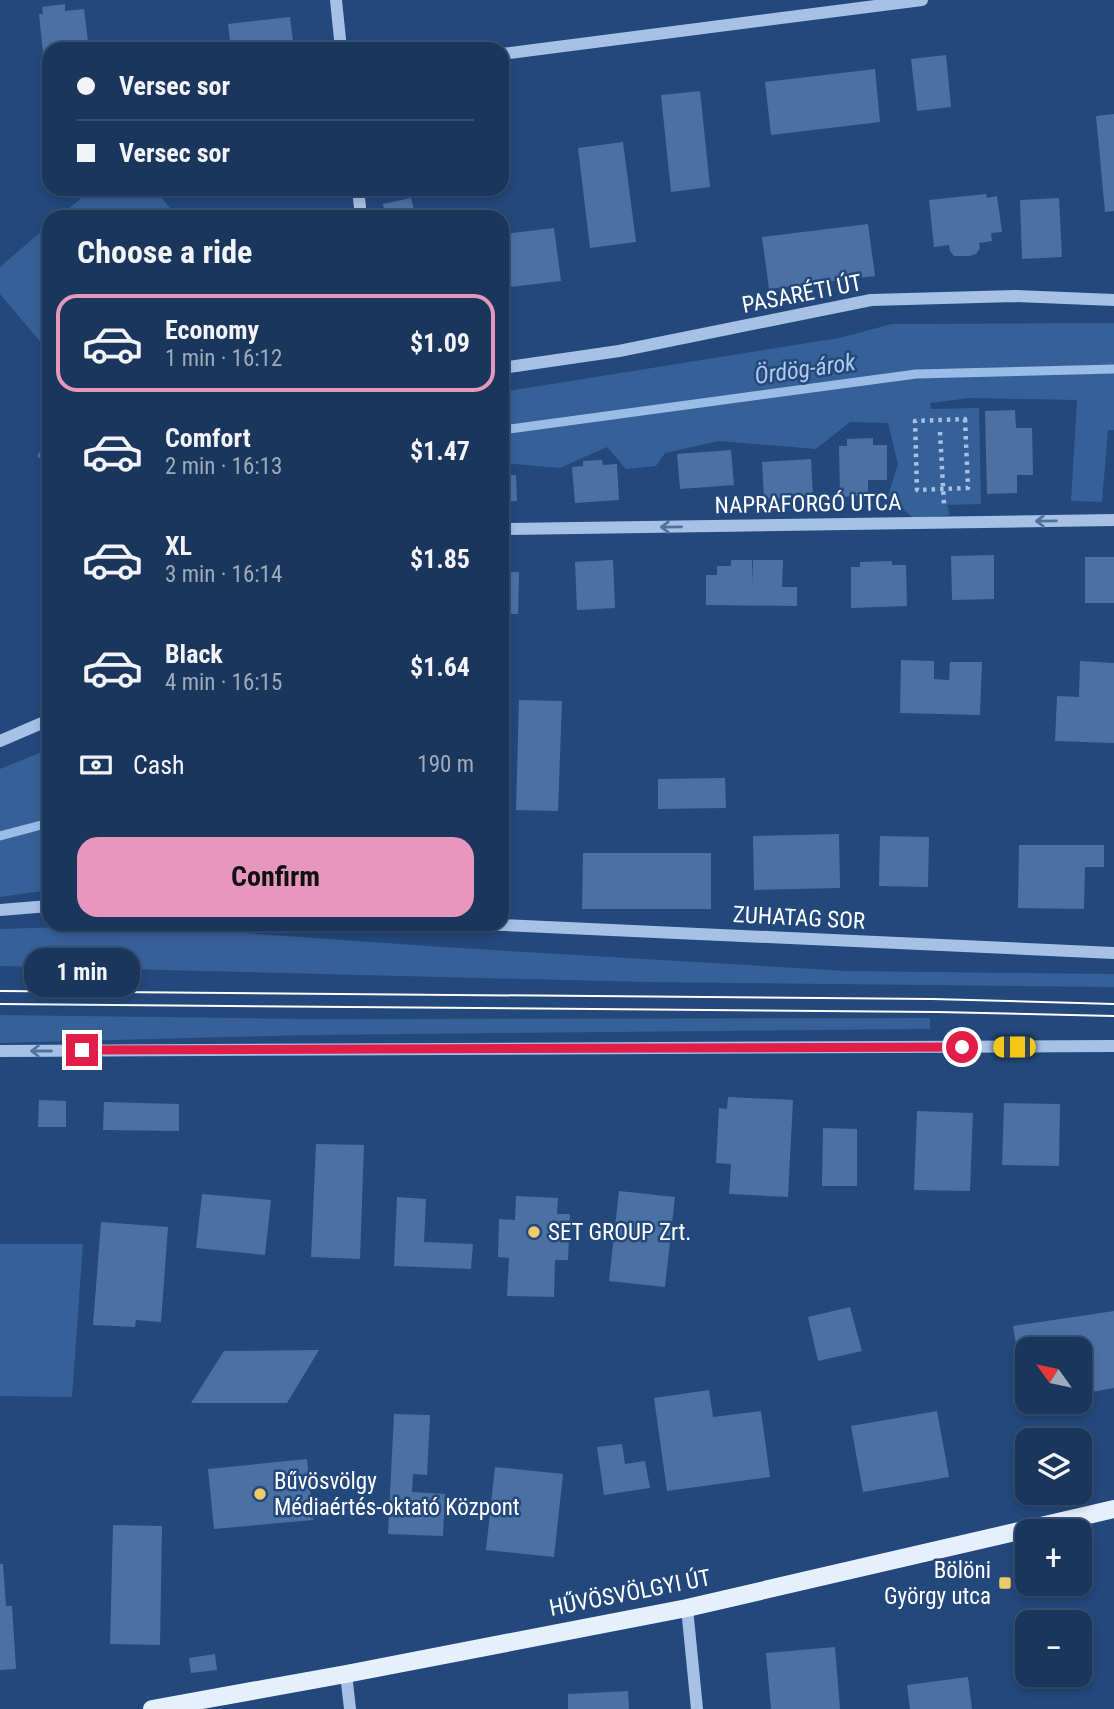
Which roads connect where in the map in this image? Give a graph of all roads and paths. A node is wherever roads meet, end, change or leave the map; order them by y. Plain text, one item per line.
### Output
1 (336, 0) edge
2 (922, 0) edge
3 (340, 42) edge
4 (509, 53) edge
5 (1114, 300) edge
6 (509, 367) edge
7 (940, 432) dead end
8 (943, 489) junction
9 (1114, 520) edge
10 (946, 522) junction
11 (509, 529) edge
12 (42, 723) edge
13 (0, 741) edge
14 (42, 907) edge
15 (0, 910) edge
16 (509, 925) edge
17 (1114, 953) edge
18 (1114, 1046) edge
19 (0, 1051) edge
20 (1114, 1509) edge
21 (687, 1608) junction
22 (346, 1674) junction
23 (152, 1709) edge
24 (349, 1709) edge
25 (698, 1709) edge

1 - 3 street
2 - 4 street
5 - 6 street, PASARÉTI ÚT
7 - 8 path
8 - 8 path
8 - 10 path
9 -> 10 street, NAPRAFORGÓ UTCA
10 -> 11 street, NAPRAFORGÓ UTCA
12 - 13 street
14 - 15 street
16 - 17 street, ZUHATAG SOR
18 -> 19 street
20 - 21 main road, HŰVÖSVÖLGYI ÚT
21 - 22 main road, HŰVÖSVÖLGYI ÚT
21 - 25 street
22 - 23 main road, HŰVÖSVÖLGYI ÚT
22 - 24 street

